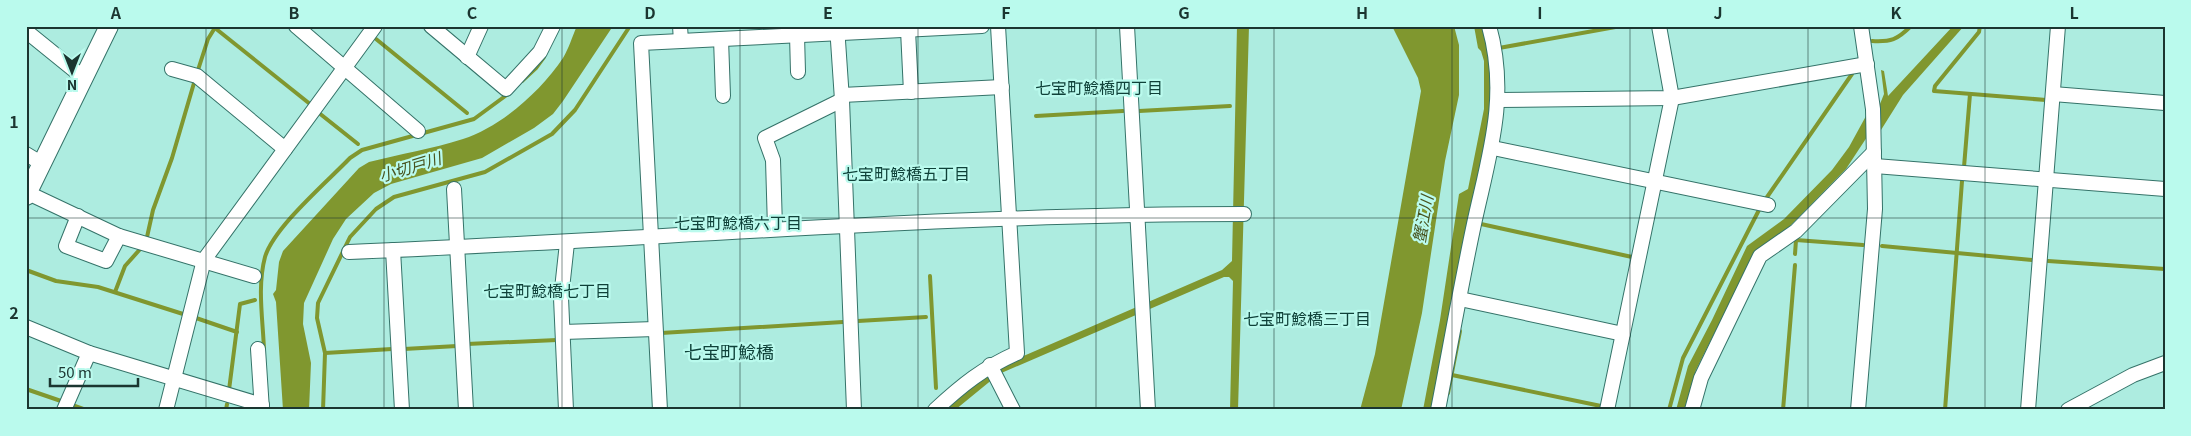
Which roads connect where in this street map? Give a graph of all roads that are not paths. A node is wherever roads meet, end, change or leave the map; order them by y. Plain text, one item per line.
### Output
1 (109, 26) edge
2 (296, 26) edge
3 (375, 26) edge
4 (431, 26) edge
5 (481, 26) edge
6 (553, 26) edge
7 (680, 26) edge
8 (982, 26) edge
9 (998, 26) edge
10 (1127, 26) edge
11 (1489, 26) edge
12 (1659, 26) edge
13 (1861, 26) edge
14 (2058, 26) edge
15 (837, 30) edge
16 (908, 30) junction
17 (797, 35) junction
18 (28, 36) edge
19 (721, 39) junction
20 (681, 41) junction
21 (468, 56) junction
22 (1867, 64) junction
23 (345, 68) junction
24 (172, 69) dead end
25 (798, 72) dead end
26 (84, 78) junction
27 (1002, 87) junction
28 (911, 92) junction
29 (2053, 94) junction
30 (723, 96) dead end
31 (842, 98) junction
32 (1672, 98) junction
33 (1499, 100) junction
34 (2165, 103) edge
35 (418, 131) dead end
36 (1493, 148) junction
37 (285, 149) junction
38 (1874, 152) junction
39 (26, 154) edge
40 (41, 164) junction
41 (2047, 180) junction
42 (1655, 181) junction
43 (454, 189) dead end
44 (2165, 189) edge
45 (27, 194) edge
46 (1768, 205) dead end
47 (1137, 214) junction
48 (1238, 214) dead end
49 (78, 216) junction
50 (1010, 217) junction
51 (848, 225) junction
52 (775, 228) junction
53 (119, 236) junction
54 (651, 236) junction
55 (567, 243) junction
56 (457, 246) junction
57 (393, 250) junction
58 (349, 252) dead end
59 (204, 260) junction
60 (254, 276) dead end
61 (1460, 299) junction
62 (26, 327) edge
63 (656, 329) junction
64 (563, 332) junction
65 (1623, 334) junction
66 (258, 349) dead end
67 (88, 353) junction
68 (2165, 363) edge
69 (993, 370) junction
70 (173, 379) junction
71 (262, 407) edge
72 (64, 410) edge
73 (166, 410) edge
74 (402, 410) edge
75 (466, 410) edge
76 (566, 410) edge
77 (660, 410) edge
78 (854, 410) edge
79 (935, 410) edge
80 (1013, 410) edge
81 (1148, 410) edge
82 (1438, 410) edge
83 (1607, 410) edge
84 (1692, 410) edge
85 (1858, 410) edge
86 (2028, 410) edge
87 (2068, 410) edge

1 - 26 main road
2 - 23 street
3 - 23 street
4 - 21 street
5 - 21 street
6 - 21 street
7 - 20 street
8 - 16 street
9 - 27 street
10 - 47 street
11 - 33 street
12 - 32 street
13 - 22 street
14 - 29 street
15 - 16 street
15 - 17 street
15 - 31 street
16 - 28 street
17 - 19 street
17 - 25 street
18 - 26 street
19 - 20 street
19 - 30 street
20 - 54 street
22 - 32 street
22 - 38 street
23 - 35 street
23 - 37 street
24 - 37 street
26 - 40 main road
27 - 28 street
27 - 50 street
28 - 31 street
29 - 34 street
29 - 41 street
31 - 51 street
31 - 52 street
32 - 33 street
32 - 42 street
33 - 36 street
36 - 42 street
36 - 61 street
37 - 59 street
38 - 41 street
38 - 84 street
38 - 85 street
39 - 40 street
40 - 45 main road
41 - 44 street
41 - 86 street
42 - 46 street
42 - 65 street
43 - 56 street
45 - 49 street
47 - 48 street
47 - 50 street
47 - 81 street
49 - 53 street
49 - 53 street
50 - 51 street
50 - 69 street
51 - 52 street
51 - 78 street
52 - 54 street
53 - 59 street
54 - 55 street
54 - 63 street
55 - 56 street
55 - 64 street
56 - 57 street
56 - 75 street
57 - 58 street
57 - 74 street
59 - 60 street
59 - 70 street
61 - 65 street
61 - 82 street
62 - 67 street
63 - 64 street
63 - 77 street
64 - 76 street
65 - 83 street
66 - 71 street
67 - 70 street
67 - 72 street
68 - 87 street
69 - 79 street
69 - 80 street
70 - 71 street
70 - 73 street

